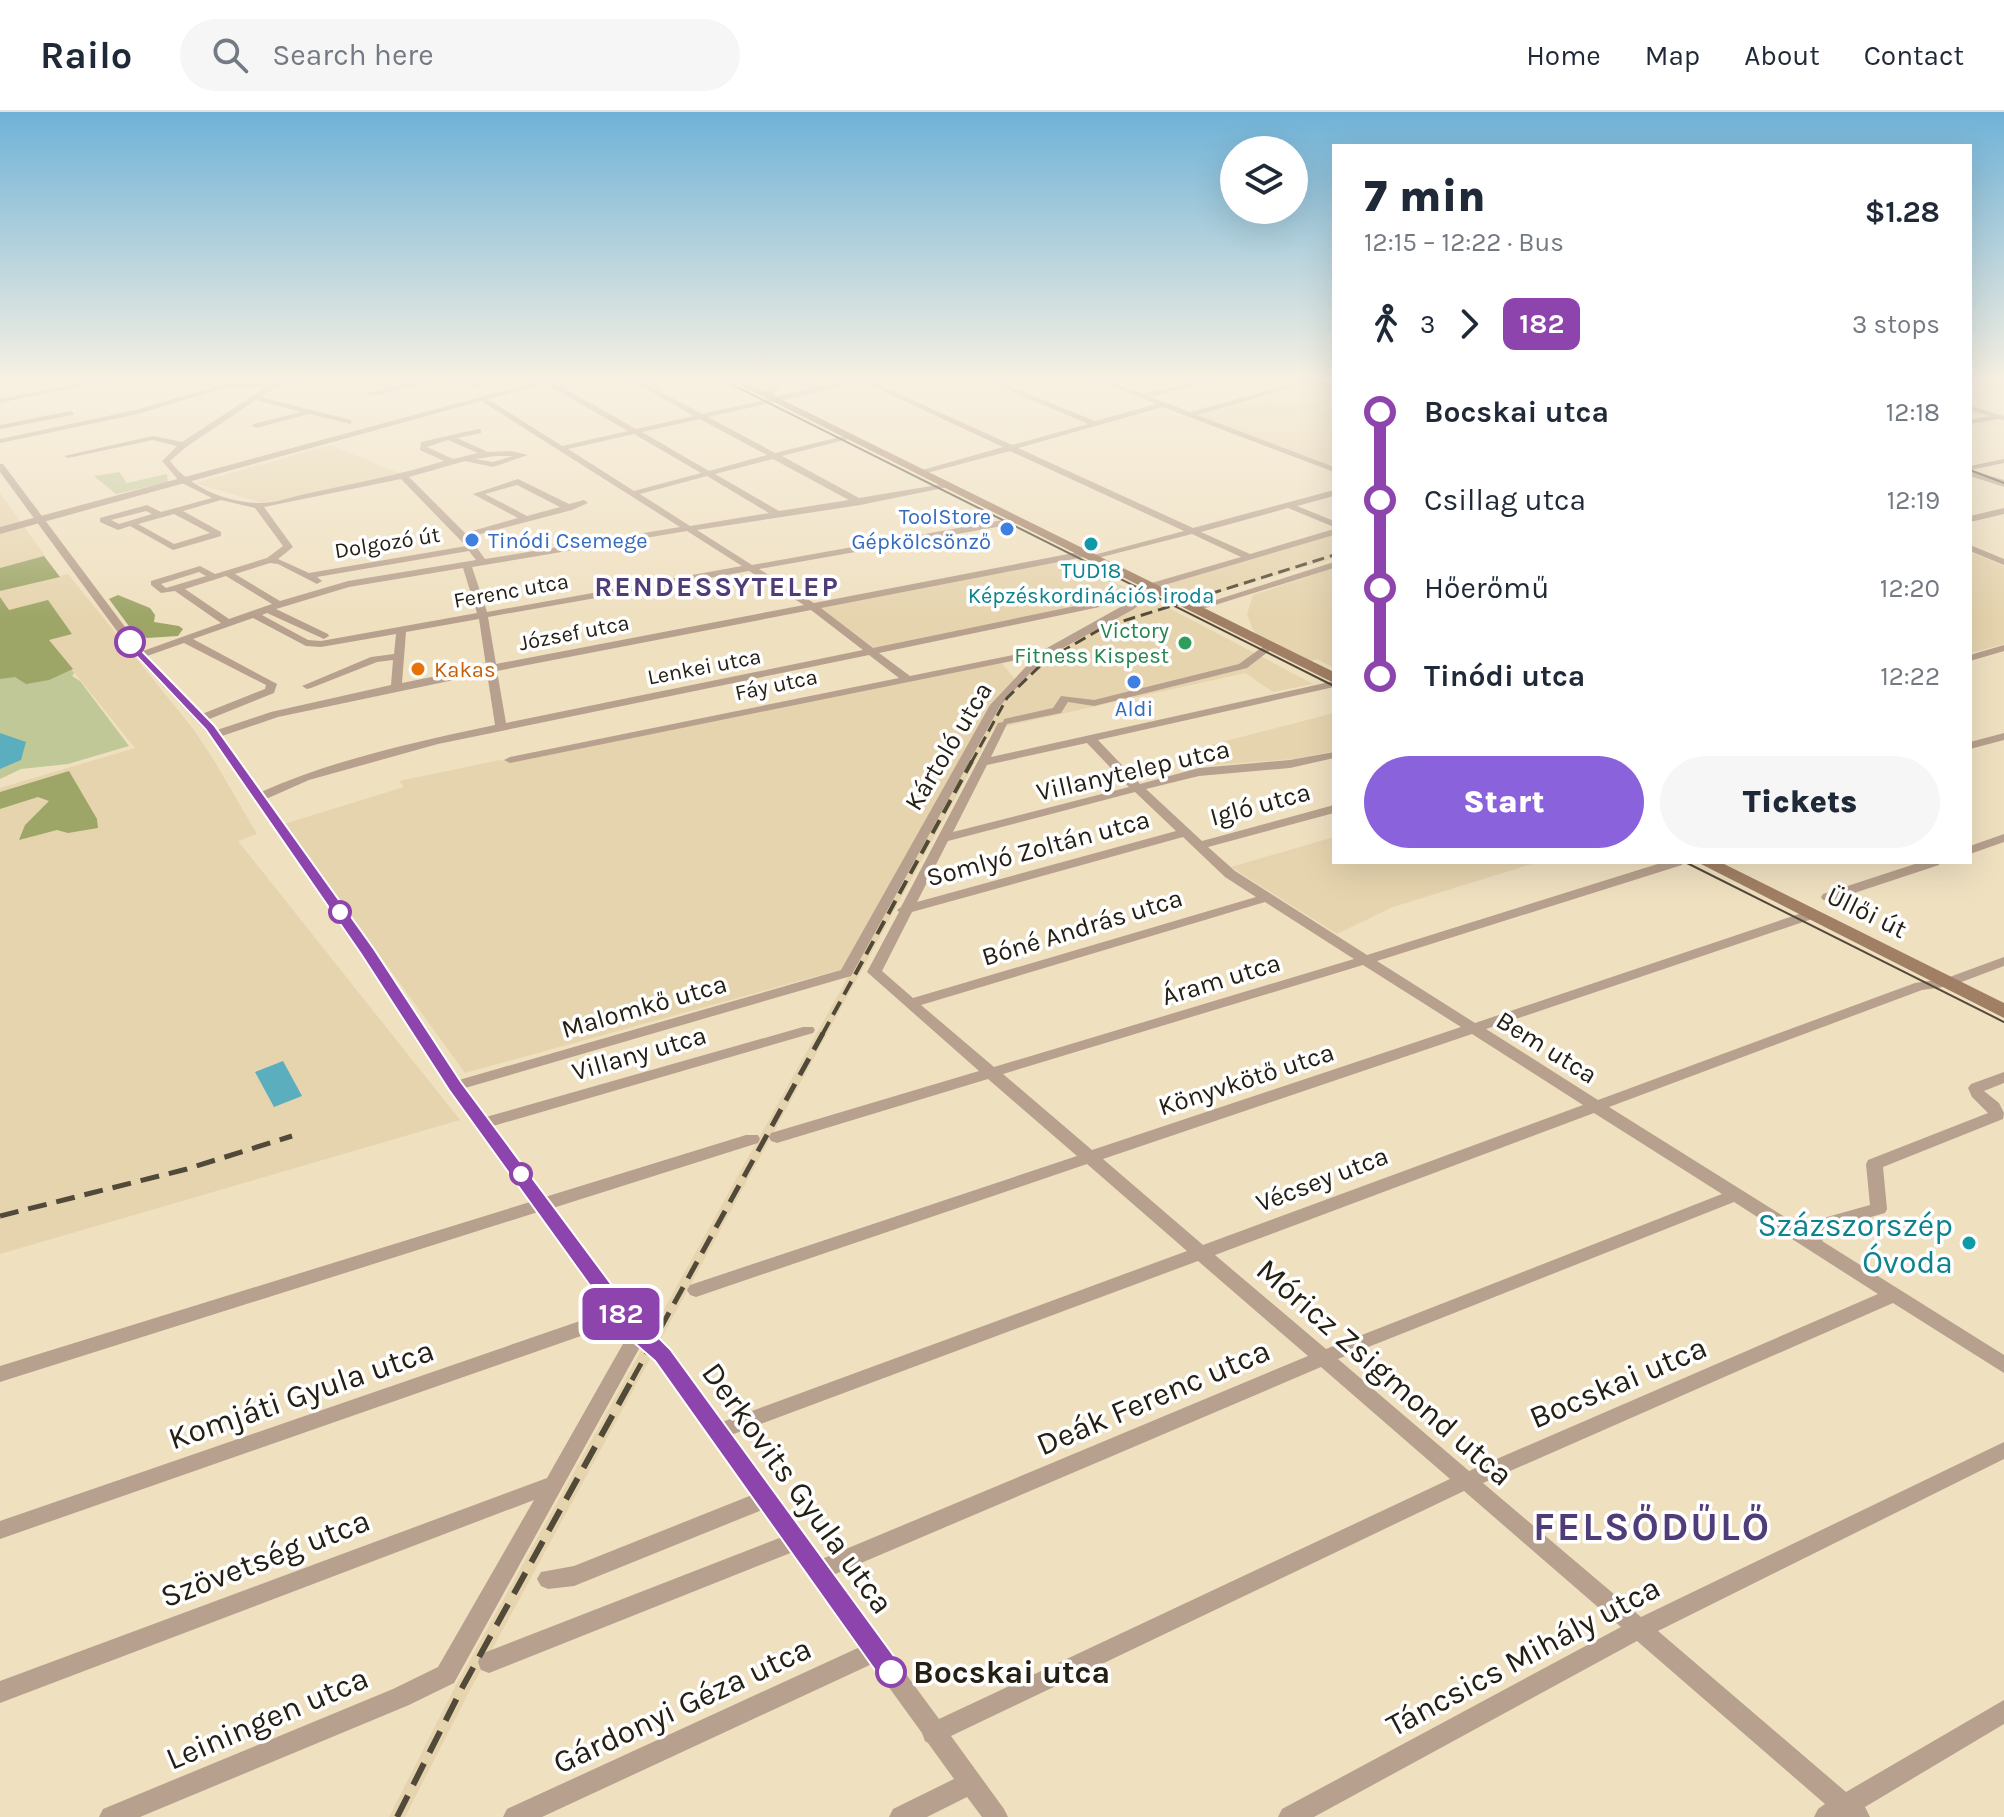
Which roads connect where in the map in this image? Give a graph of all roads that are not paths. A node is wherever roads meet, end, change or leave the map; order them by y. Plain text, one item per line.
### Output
1 (168, 460) edge
2 (260, 460) edge
3 (448, 460) edge
4 (468, 460) joint
5 (510, 460) edge
6 (581, 460) edge
7 (682, 460) edge
8 (765, 460) edge
9 (784, 460) edge
10 (895, 460) edge
11 (968, 460) edge
12 (1039, 460) edge
13 (1307, 460) edge
14 (2004, 461) edge
15 (454, 463) junction
16 (0, 466) edge
17 (1332, 469) edge
18 (1972, 469) edge
19 (1972, 471) edge
20 (922, 473) junction
21 (707, 475) junction
22 (403, 476) junction
23 (182, 481) junction
24 (1999, 483) edge
25 (949, 486) junction
26 (631, 494) junction
27 (1332, 494) edge
28 (220, 498) junction
29 (860, 502) junction
30 (584, 503) dead end
31 (258, 506) junction
32 (1291, 506) junction
33 (569, 508) junction
34 (176, 511) junction
35 (2004, 511) edge
36 (778, 514) junction
37 (160, 515) junction
38 (527, 519) junction
39 (1972, 519) edge
40 (41, 520) junction
41 (1019, 520) junction
42 (130, 523) junction
43 (1332, 523) edge
44 (686, 528) junction
45 (1193, 530) junction
46 (0, 531) edge
47 (1332, 533) edge
48 (463, 536) junction
49 (471, 548) junction
50 (1972, 549) edge
51 (1089, 556) junction
52 (1249, 557) junction
53 (270, 560) junction
54 (482, 562) junction
55 (2004, 562) edge
56 (466, 564) junction
57 (1332, 566) edge
58 (750, 567) junction
59 (227, 573) junction
60 (309, 576) junction
61 (214, 577) junction
62 (177, 588) junction
63 (327, 589) junction
64 (1153, 591) junction
65 (280, 605) junction
66 (812, 606) junction
67 (1196, 608) junction
68 (268, 609) junction
69 (253, 614) junction
70 (483, 615) junction
71 (228, 623) junction
72 (401, 630) junction
73 (324, 636) dead end
74 (184, 639) junction
75 (1272, 645) junction
76 (2004, 648) edge
77 (1050, 650) junction
78 (875, 651) junction
79 (140, 655) junction
80 (399, 656) junction
81 (1972, 657) edge
82 (1002, 659) junction
83 (309, 669) dead end
84 (491, 669) junction
85 (327, 676) junction
86 (906, 678) junction
87 (1019, 678) junction
88 (1332, 680) edge
89 (1332, 681) edge
90 (307, 686) dead end
91 (396, 687) junction
92 (202, 718) junction
93 (501, 727) junction
94 (215, 735) junction
95 (2004, 736) edge
96 (1089, 738) junction
97 (1972, 745) edge
98 (1332, 755) edge
99 (510, 760) dead end
100 (985, 762) junction
101 (1137, 788) junction
102 (259, 798) junction
103 (1332, 810) edge
104 (1184, 833) junction
105 (944, 838) junction
106 (2004, 838) edge
107 (1198, 846) junction
108 (1972, 849) edge
109 (1671, 864) edge
110 (1710, 864) edge
111 (1928, 864) edge
112 (1828, 897) dead end
113 (1266, 898) junction
114 (904, 910) junction
115 (1810, 915) junction
116 (1365, 960) junction
117 (2004, 961) edge
118 (846, 973) joint
119 (1946, 983) junction
120 (911, 1003) junction
121 (2004, 1011) edge
122 (1474, 1029) junction
123 (808, 1030) dead end
124 (992, 1073) junction
125 (2004, 1077) edge
126 (455, 1086) junction
127 (1595, 1105) junction
128 (484, 1123) junction
129 (777, 1137) dead end
130 (752, 1139) dead end
131 (1088, 1157) junction
132 (1736, 1195) junction
133 (542, 1203) junction
134 (1810, 1241) junction
135 (1201, 1252) junction
136 (696, 1290) dead end
137 (1894, 1295) junction
138 (621, 1314) junction
139 (638, 1334) junction
140 (1322, 1358) junction
141 (2004, 1365) edge
142 (0, 1374) edge
143 (718, 1432) junction
144 (2004, 1450) edge
145 (1466, 1481) junction
146 (553, 1484) junction
147 (766, 1499) junction
148 (0, 1530) edge
149 (797, 1541) junction
150 (818, 1571) junction
151 (548, 1579) dead end
152 (1639, 1629) junction
153 (876, 1651) junction
154 (489, 1662) dead end
155 (0, 1692) edge
156 (2004, 1711) edge
157 (933, 1733) junction
158 (971, 1783) junction
159 (1843, 1813) edge
160 (111, 1817) edge
161 (515, 1817) edge
162 (901, 1817) edge
163 (996, 1817) edge
164 (1290, 1817) edge

1 - 23 street
2 - 23 street
3 - 15 street
4 - 5 street
4 - 15 street
6 - 26 street
7 - 21 street
8 - 21 street
9 - 29 street
10 - 20 main road
11 - 20 street
12 - 45 street
13 - 17 street
14 - 18 street
15 - 22 street
16 - 40 street, Derkovits Gyula utca
19 - 24 street
20 - 25 main road
21 - 26 street
21 - 36 street
22 - 31 street
22 - 48 street
23 - 28 street
23 - 40 street
25 - 29 street
25 - 41 main road
26 - 44 street
27 - 32 street, József utca
28 - 31 street
28 - 34 street
29 - 36 street
30 - 33 street
31 - 53 street
32 - 43 street
32 - 45 street, József utca
33 - 38 street
33 - 38 street
34 - 37 street
34 - 42 street
35 - 39 street
36 - 44 street
37 - 42 street
37 - 42 street
38 - 48 street
40 - 46 street
40 - 79 street, Derkovits Gyula utca
41 - 51 main road
41 - 58 street, Ferenc utca
44 - 54 street
44 - 58 street
45 - 51 street, József utca
45 - 52 street
47 - 52 street
48 - 49 street
49 - 54 street
49 - 60 street, Dolgozó út
50 - 55 street
51 - 64 main road
51 - 66 street, József utca
52 - 64 street
53 - 59 street
53 - 60 street
54 - 56 street
56 - 63 street
56 - 70 street
57 - 67 street
58 - 66 street
58 - 70 street, Ferenc utca
59 - 61 street
59 - 65 street
60 - 63 street
61 - 62 street
61 - 62 street
62 - 71 street
63 - 65 street
64 - 67 main road
64 - 77 street, Kártoló utca
64 - 78 street, Lenkei utca
65 - 68 street
66 - 78 street
66 - 84 street, József utca
67 - 75 main road
68 - 69 street
68 - 73 street
69 - 71 street
69 - 72 street, Ferenc utca
70 - 72 street, Ferenc utca
70 - 84 street
71 - 74 street
72 - 80 street
74 - 79 street
74 - 92 street
75 - 88 main road
75 - 100 street
76 - 81 street
77 - 82 street, Fáy utca
77 - 87 street, Kártoló utca
78 - 86 street
78 - 93 street, Lenkei utca
79 - 92 street, Derkovits Gyula utca
80 - 85 street
80 - 91 street
82 - 86 street, Fáy utca
82 - 87 street
83 - 85 street
84 - 91 street, József utca
84 - 93 street
85 - 90 street
86 - 99 street, Fáy utca
87 - 118 street, Kártoló utca
89 - 96 street
91 - 94 street, József utca
92 - 94 street, Derkovits Gyula utca
93 - 102 street, Lenkei utca
94 - 102 street, Derkovits Gyula utca
95 - 97 street
96 - 100 street
96 - 101 street, Bem utca
98 - 101 street, Villanytelep utca
100 - 105 street
101 - 104 street, Bem utca
101 - 105 street, Villanytelep utca
102 - 126 street, Derkovits Gyula utca
103 - 107 street, Igló utca
104 - 107 street, Bem utca
104 - 114 street, Somlyó Zoltán utca
105 - 114 street
106 - 108 street
107 - 113 street, Bem utca
109 - 116 street, Áram utca
110 - 115 main road, Üllői út
111 - 112 street
113 - 116 street, Bem utca
113 - 120 street, Bóné András utca
114 - 120 street, Móricz Zsigmond utca
115 - 119 main road, Üllői út
115 - 122 street, Könyvkötő utca
116 - 122 street, Bem utca
116 - 124 street, Áram utca
117 - 119 street, Vécsey utca
118 - 126 street, Malomkő utca
119 - 121 main road, Üllői út
119 - 127 street, Vécsey utca
120 - 124 street, Móricz Zsigmond utca
122 - 127 street, Bem utca
122 - 131 street, Könyvkötő utca
123 - 128 street, Villany utca
124 - 129 street, Áram utca
124 - 131 street, Móricz Zsigmond utca
125 - 134 street
126 - 128 street, Derkovits Gyula utca
127 - 132 street, Bem utca
127 - 135 street, Vécsey utca
128 - 133 street, Derkovits Gyula utca
130 - 133 street
131 - 135 street, Móricz Zsigmond utca
131 - 136 street, Könyvkötő utca
132 - 134 street, Bem utca
132 - 140 street, Deák Ferenc utca
133 - 138 street, Derkovits Gyula utca
133 - 142 street
134 - 137 street, Bem utca
135 - 140 street, Móricz Zsigmond utca
135 - 143 street, Vécsey utca
137 - 141 street, Bem utca
137 - 145 street, Bocskai utca
138 - 139 street, Derkovits Gyula utca
138 - 148 street, Komjáti Gyula utca
139 - 143 street, Derkovits Gyula utca
139 - 146 street
140 - 145 street, Móricz Zsigmond utca
140 - 150 street, Deák Ferenc utca
143 - 147 street, Derkovits Gyula utca
144 - 152 street, Táncsics Mihály utca
145 - 152 street, Móricz Zsigmond utca
145 - 157 street, Bocskai utca
146 - 155 street, Szövetség utca
146 - 160 street, Leiningen utca
147 - 149 street, Derkovits Gyula utca
147 - 151 street
149 - 150 street, Derkovits Gyula utca
149 - 154 street
150 - 153 street, Derkovits Gyula utca
152 - 159 street, Móricz Zsigmond utca
152 - 164 street, Táncsics Mihály utca
153 - 157 street, Derkovits Gyula utca
153 - 161 street, Gárdonyi Géza utca
156 - 159 street
157 - 158 street, Derkovits Gyula utca
158 - 162 street
158 - 163 street, Derkovits Gyula utca

